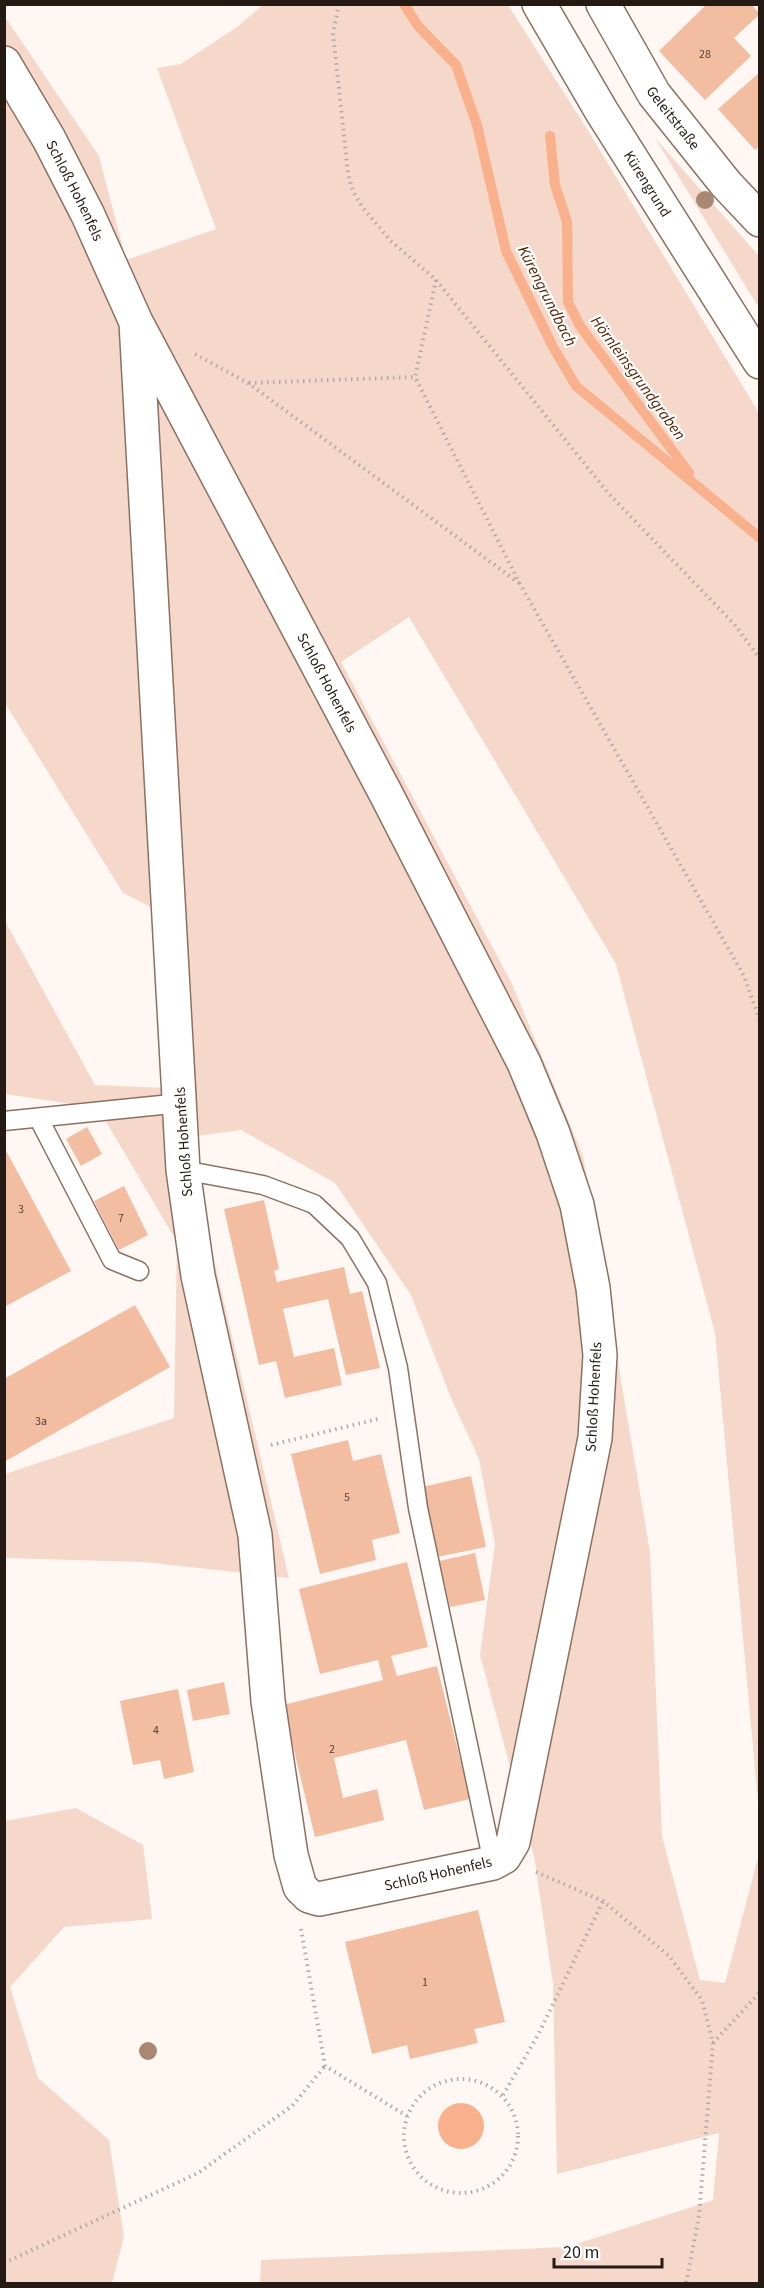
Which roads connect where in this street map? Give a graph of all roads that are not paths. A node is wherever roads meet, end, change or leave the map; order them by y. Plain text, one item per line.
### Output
1 (538, 4) edge
2 (603, 4) edge
3 (4, 63) edge
4 (759, 220) edge
5 (136, 322) junction
6 (759, 362) edge
7 (181, 1102) junction
8 (39, 1119) junction
9 (4, 1121) edge
10 (183, 1170) junction
11 (139, 1271) dead end
12 (498, 1860) junction

1 - 6 street, Kürengrund
2 - 4 street, Geleitstraße
3 - 5 street, Schloß Hohenfels
5 - 7 street, Schloß Hohenfels
5 - 12 street, Schloß Hohenfels
7 - 8 lane
7 - 10 street, Schloß Hohenfels
8 - 9 lane
8 - 11 lane
10 - 12 lane
10 - 12 street, Schloß Hohenfels

